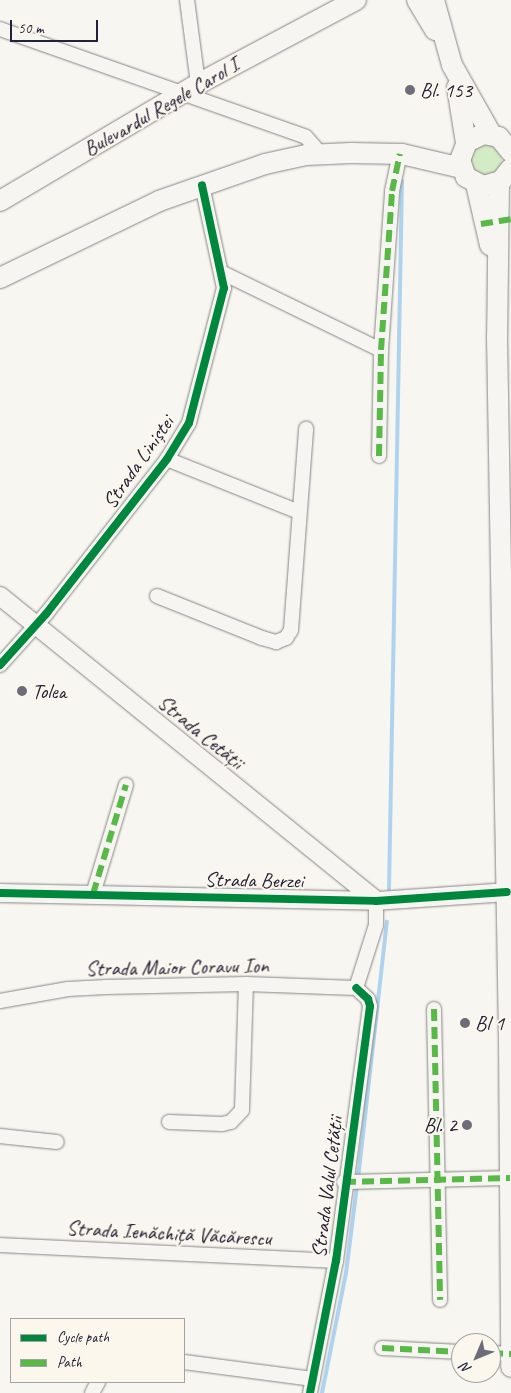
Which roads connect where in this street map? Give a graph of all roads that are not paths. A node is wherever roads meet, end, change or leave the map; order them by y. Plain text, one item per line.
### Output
1 (187, 0) edge
2 (342, 0) edge
3 (356, 0) edge
4 (417, 0) edge
5 (434, 0) edge
6 (322, 15) junction
7 (0, 29) edge
8 (450, 58) junction
9 (191, 88) junction
10 (505, 144) edge
11 (465, 145) junction
12 (321, 154) junction
13 (401, 154) junction
14 (461, 168) junction
15 (508, 174) edge
16 (476, 184) junction
17 (202, 185) junction
18 (0, 201) edge
19 (223, 273) junction
20 (0, 278) edge
21 (497, 280) junction
22 (504, 337) edge
23 (381, 350) junction
24 (306, 429) dead end
25 (379, 456) dead end
26 (167, 459) junction
27 (505, 495) edge
28 (299, 512) junction
29 (0, 596) edge
30 (157, 596) dead end
31 (35, 627) junction
32 (0, 665) edge
33 (126, 785) dead end
34 (507, 892) junction
35 (0, 893) edge
36 (94, 894) junction
37 (376, 901) junction
38 (246, 984) junction
39 (356, 988) junction
40 (0, 1001) edge
41 (434, 1009) dead end
42 (169, 1122) dead end
43 (0, 1136) edge
44 (57, 1142) dead end
45 (510, 1178) edge
46 (436, 1180) junction
47 (344, 1182) junction
48 (0, 1245) edge
49 (336, 1261) junction
50 (440, 1300) dead end
51 (382, 1348) dead end
52 (451, 1351) edge
53 (511, 1354) edge
54 (185, 1362) edge
55 (511, 1368) edge
56 (312, 1386) edge

1 - 9 street
2 - 6 main road, Bulevardul Regele Carol I
3 - 6 main road, Bulevardul Regele Carol I
4 - 8 main road
5 - 8 main road
6 - 9 main road, Bulevardul Regele Carol I
7 - 9 street
8 - 10 main road
8 - 11 main road
9 - 12 street
9 - 18 main road, Bulevardul Regele Carol I
10 - 11 main road
11 - 13 main road
11 - 14 main road
12 - 13 main road
12 - 17 main road
13 - 14 main road
13 - 23 street
14 - 16 main road
15 - 16 main road
15 - 21 main road
16 - 21 main road
17 - 19 street, Strada Liniștei
17 - 20 main road
19 - 23 street
19 - 26 street, Strada Liniștei
21 - 22 main road
22 - 27 main road
23 - 25 street
24 - 28 street
26 - 28 street
26 - 31 street, Strada Liniștei
27 - 34 main road
28 - 30 street
29 - 31 street, Strada Cetății
31 - 32 street, Strada Liniștei
31 - 37 street, Strada Cetății
33 - 36 street
34 - 37 street, Strada Berzei
34 - 45 main road
35 - 36 street, Strada Berzei
36 - 37 street, Strada Berzei
37 - 39 street
38 - 39 street, Strada Maior Coravu Ion
38 - 40 street, Strada Maior Coravu Ion
38 - 42 street
39 - 47 street, Strada Valul Cetății
41 - 46 street
43 - 44 street
45 - 46 street
45 - 53 main road
46 - 47 street
46 - 50 street
47 - 49 street, Strada Valul Cetății
48 - 49 street, Strada Ienăchiță Văcărescu
49 - 56 street, Strada Valul Cetății
51 - 52 street
53 - 55 main road
54 - 56 street

